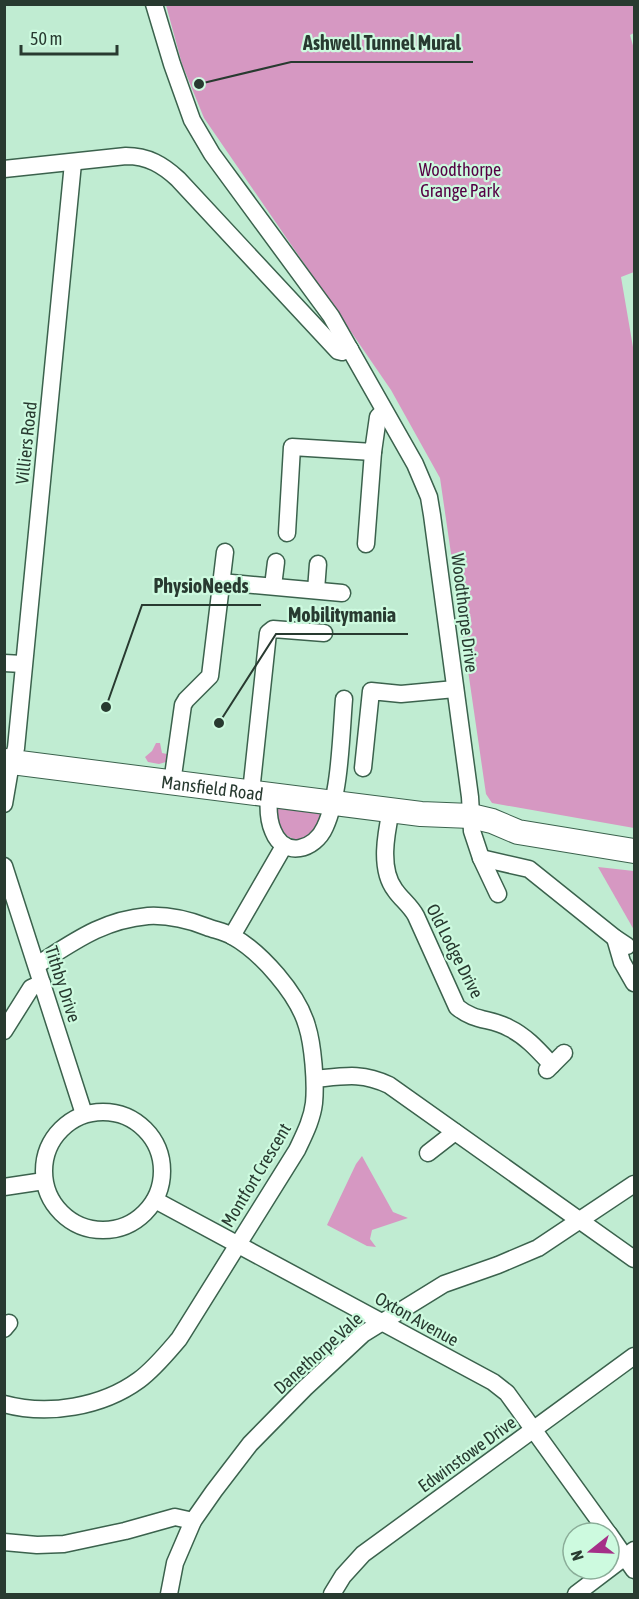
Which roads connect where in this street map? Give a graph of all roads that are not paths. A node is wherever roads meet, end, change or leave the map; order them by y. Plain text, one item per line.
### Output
1 (154, 4) edge
2 (73, 163) junction
3 (4, 169) edge
4 (350, 349) junction
5 (384, 411) junction
6 (373, 452) junction
7 (287, 533) dead end
8 (366, 544) dead end
9 (225, 552) dead end
10 (276, 562) dead end
11 (318, 564) dead end
12 (216, 575) junction
13 (273, 586) junction
14 (316, 590) junction
15 (342, 593) dead end
16 (324, 633) dead end
17 (4, 663) edge
18 (23, 664) junction
19 (455, 689) junction
20 (344, 699) dead end
21 (8, 761) edge
22 (363, 768) dead end
23 (172, 783) junction
24 (260, 793) junction
25 (334, 803) junction
26 (4, 804) edge
27 (391, 810) junction
28 (471, 824) junction
29 (284, 846) junction
30 (634, 851) edge
31 (482, 858) junction
32 (4, 866) edge
33 (498, 894) dead end
34 (232, 936) junction
35 (37, 965) junction
36 (42, 983) junction
37 (634, 983) edge
38 (4, 1031) edge
39 (554, 1063) dead end
40 (315, 1079) junction
41 (84, 1114) junction
42 (455, 1132) junction
43 (428, 1153) dead end
44 (44, 1181) junction
45 (634, 1184) edge
46 (4, 1187) edge
47 (155, 1200) junction
48 (580, 1221) junction
49 (239, 1243) junction
50 (634, 1259) edge
51 (382, 1322) junction
52 (634, 1356) edge
53 (4, 1404) edge
54 (534, 1430) junction
55 (193, 1521) junction
56 (600, 1521) edge
57 (4, 1542) edge
58 (621, 1547) edge
59 (632, 1559) edge
60 (169, 1594) edge
61 (332, 1594) edge
62 (576, 1594) edge

1 - 4 street, Woodthorpe Drive
2 - 3 street
2 - 4 street
2 - 18 street, Villiers Road
4 - 5 street, Woodthorpe Drive
5 - 6 street
5 - 19 street, Woodthorpe Drive
6 - 7 street
6 - 8 street
9 - 12 street
10 - 13 street
11 - 14 street
12 - 13 street
12 - 23 street
13 - 14 street
14 - 15 street
16 - 24 street
17 - 18 street
18 - 21 street, Villiers Road
19 - 22 street
19 - 28 street, Woodthorpe Drive
20 - 25 street
21 - 23 highway, Mansfield Road
21 - 26 street
23 - 24 highway, Mansfield Road
24 - 25 highway, Mansfield Road
24 - 29 street
25 - 27 highway, Mansfield Road
25 - 29 street
27 - 28 highway, Mansfield Road
27 - 39 street, Old Lodge Drive
28 - 30 highway, Mansfield Road
28 - 31 street, Woodthorpe Drive
29 - 34 street
31 - 33 street, Woodthorpe Drive
31 - 37 street
32 - 35 street, Tithby Drive
34 - 35 street, Montfort Crescent
34 - 40 street, Montfort Crescent
35 - 36 street, Tithby Drive
36 - 38 street
36 - 41 street, Tithby Drive
40 - 42 street
40 - 49 street, Montfort Crescent
41 - 44 street
41 - 47 street
42 - 43 street
42 - 48 street
44 - 46 street
44 - 47 street
45 - 48 street, Danethorpe Vale
47 - 49 street, Oxton Avenue
48 - 50 street
48 - 51 street, Danethorpe Vale
49 - 51 street, Oxton Avenue
49 - 53 street, Montfort Crescent
51 - 54 street, Oxton Avenue
51 - 55 street, Danethorpe Vale
52 - 54 street, Edwinstowe Drive
54 - 56 street, Oxton Avenue
54 - 61 street, Edwinstowe Drive
55 - 57 street
55 - 60 street, Danethorpe Vale
58 - 59 street, Oxton Avenue
59 - 62 street

